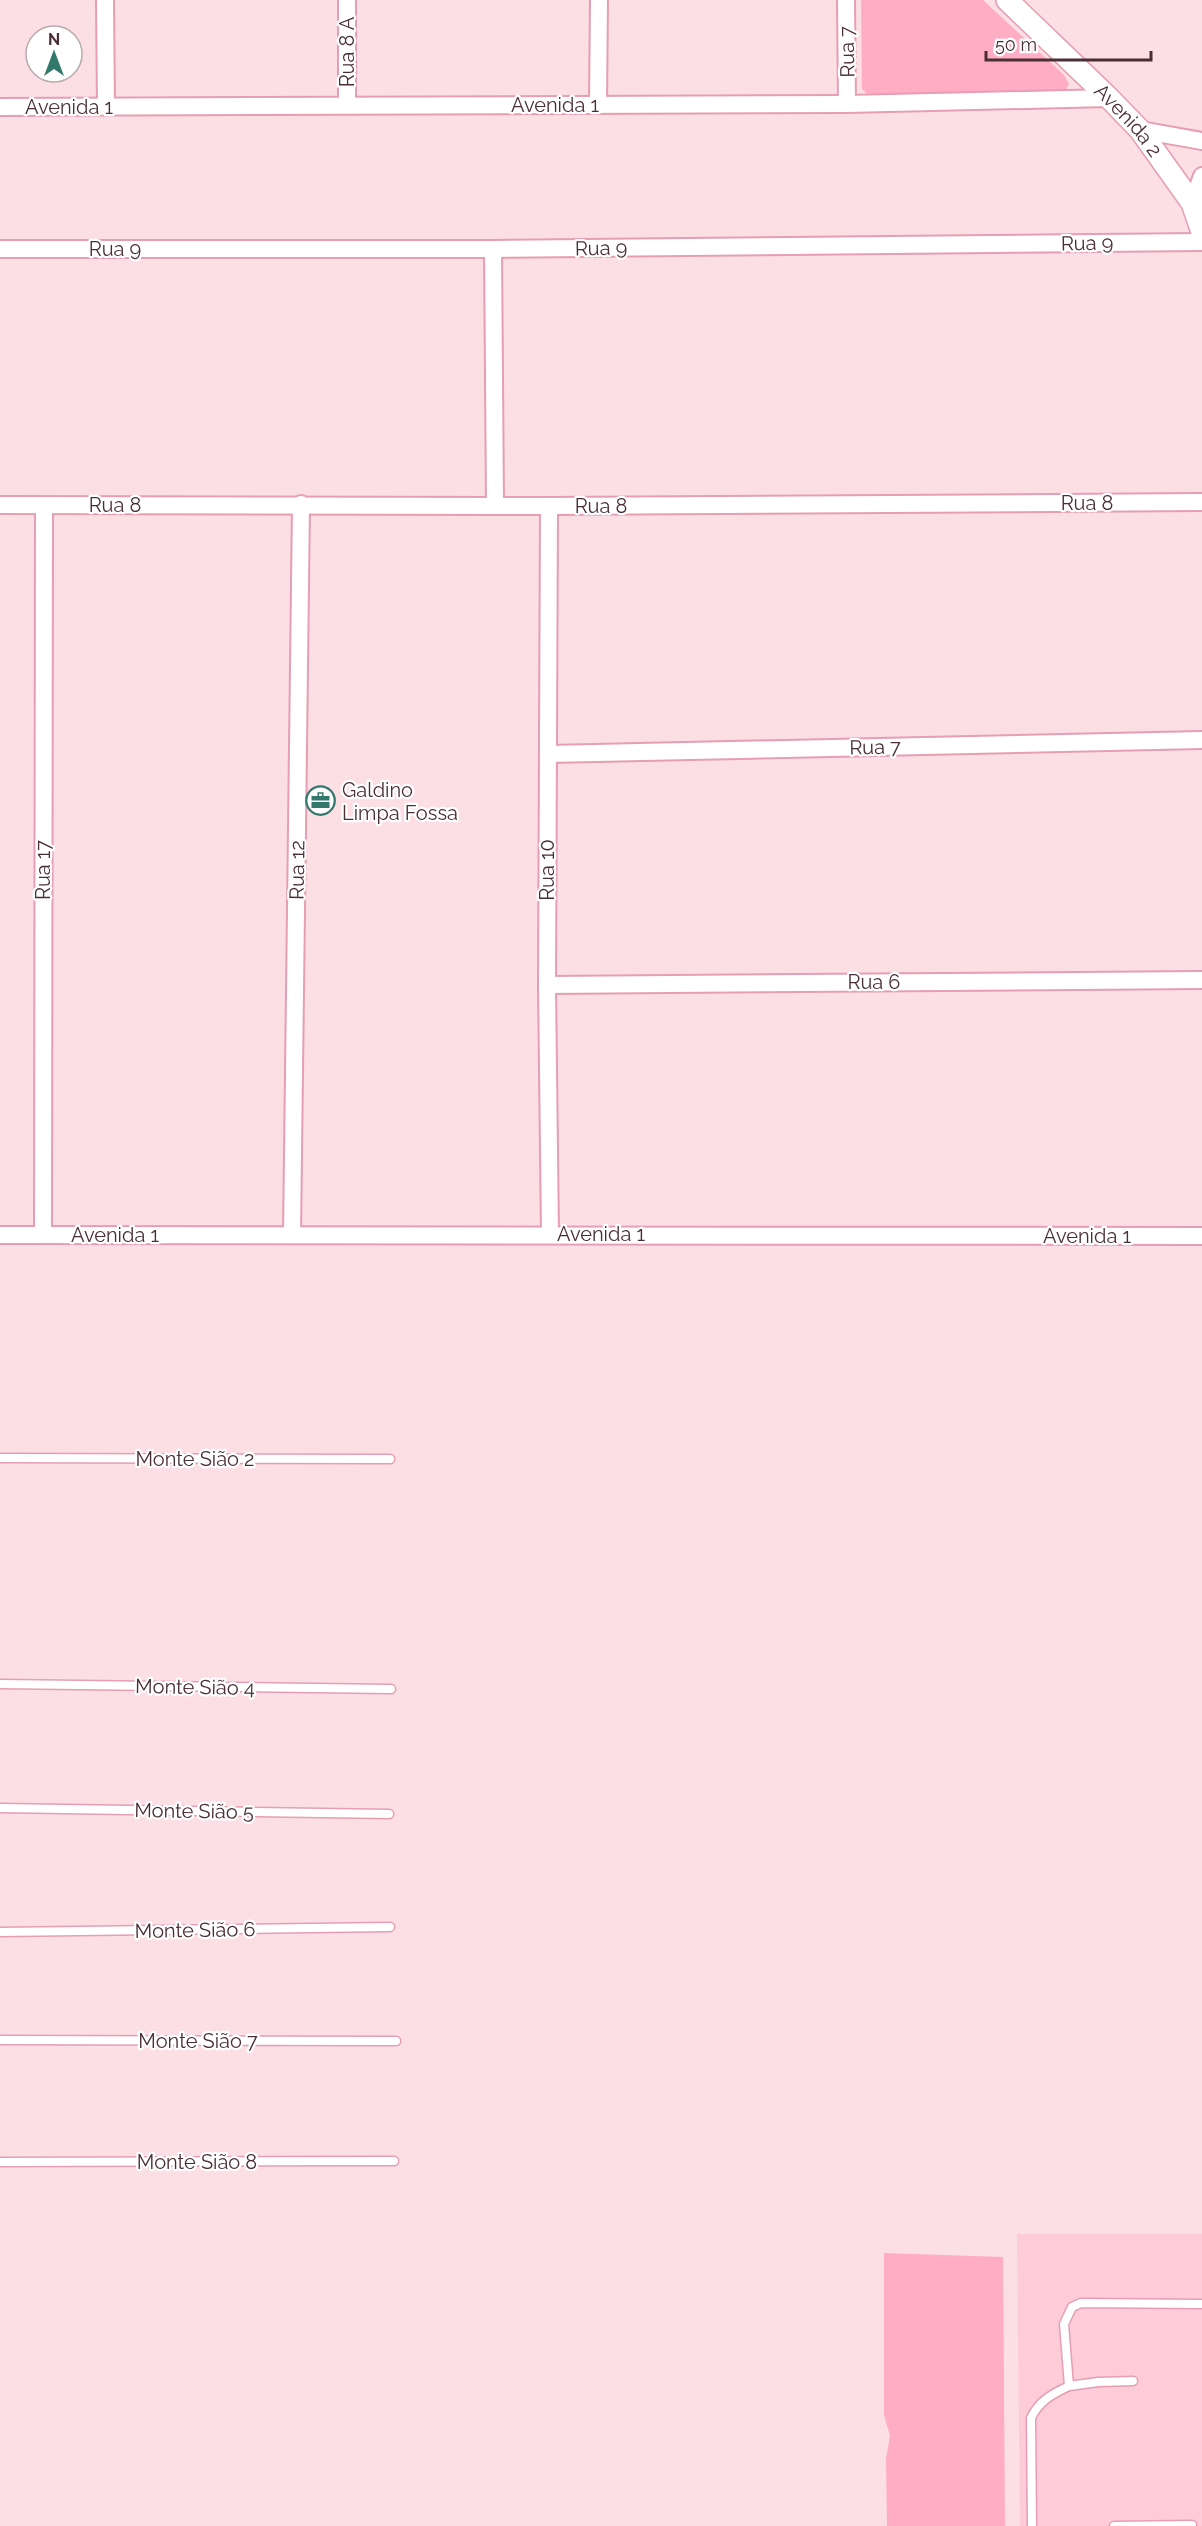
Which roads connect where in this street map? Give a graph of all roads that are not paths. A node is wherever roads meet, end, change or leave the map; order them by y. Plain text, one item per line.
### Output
1 (105, 0) edge
2 (347, 0) edge
3 (599, 0) edge
4 (846, 0) edge
5 (1007, 0) edge
6 (1109, 98) junction
7 (847, 104) junction
8 (347, 105) junction
9 (598, 105) junction
10 (106, 106) junction
11 (0, 107) edge
12 (1140, 130) junction
13 (1202, 141) edge
14 (1202, 176) edge
15 (1192, 203) junction
16 (1202, 232) edge
17 (1202, 242) edge
18 (0, 249) edge
19 (494, 249) junction
20 (1202, 502) edge
21 (301, 504) junction
22 (495, 504) junction
23 (0, 505) edge
24 (44, 506) junction
25 (549, 506) junction
26 (1202, 740) edge
27 (548, 754) junction
28 (1202, 980) edge
29 (547, 985) junction
30 (550, 1234) junction
31 (0, 1235) edge
32 (43, 1235) junction
33 (292, 1235) junction
34 (1202, 1236) edge
35 (0, 1458) edge
36 (390, 1459) dead end
37 (0, 1684) edge
38 (391, 1689) dead end
39 (0, 1808) edge
40 (389, 1814) dead end
41 (390, 1927) dead end
42 (0, 1932) edge
43 (0, 2040) edge
44 (396, 2042) dead end
45 (394, 2161) dead end
46 (0, 2162) edge
47 (1202, 2304) edge
48 (1133, 2381) dead end
49 (1069, 2386) junction
50 (1192, 2525) edge
51 (1032, 2526) edge
52 (1114, 2526) edge

1 - 10 street
2 - 8 street, Rua 8 A
3 - 9 street
4 - 7 street, Rua 7
5 - 6 street, Avenida 2
6 - 7 street, Avenida 1
6 - 12 street, Avenida 2
7 - 9 street, Avenida 1
8 - 9 street, Avenida 1
8 - 10 street, Avenida 1
10 - 11 street, Avenida 1
12 - 13 street
12 - 15 street, Avenida 2
14 - 15 street
15 - 16 street, Avenida 2
17 - 19 street, Rua 9
18 - 19 street, Rua 9
19 - 22 street
20 - 25 street, Rua 8
21 - 22 street, Rua 8
21 - 24 street, Rua 8
21 - 33 street, Rua 12
22 - 25 street, Rua 8
23 - 24 street, Rua 8
24 - 32 street, Rua 17
25 - 27 street, Rua 10
26 - 27 street, Rua 7
27 - 29 street, Rua 10
28 - 29 street, Rua 6
29 - 30 street, Rua 10
30 - 33 street, Avenida 1
30 - 34 street, Avenida 1
31 - 32 street, Avenida 1
32 - 33 street, Avenida 1
35 - 36 lane, Monte Sião 2
37 - 38 lane, Monte Sião 4
39 - 40 lane, Monte Sião 5
41 - 42 lane, Monte Sião 6
43 - 44 lane, Monte Sião 7
45 - 46 lane, Monte Sião 8
47 - 49 lane
48 - 49 lane
49 - 51 lane
50 - 52 lane

